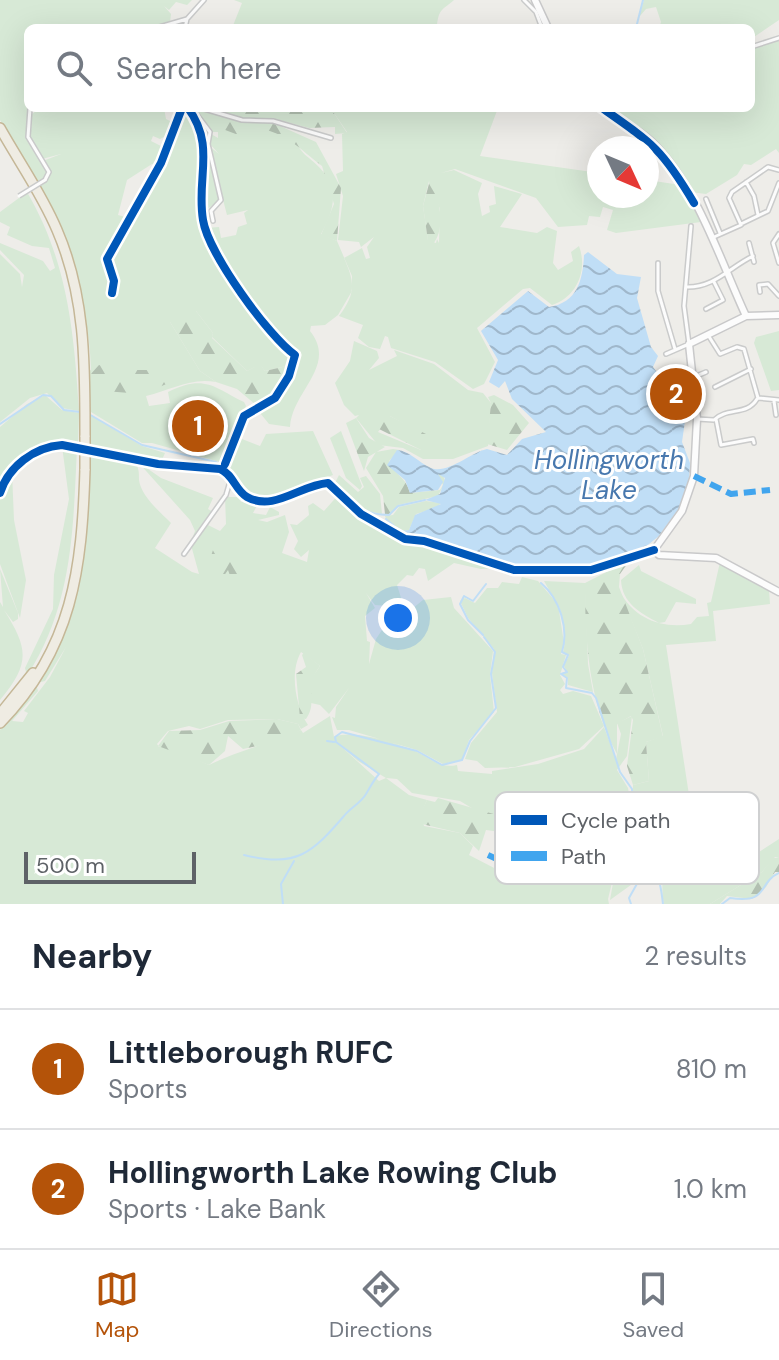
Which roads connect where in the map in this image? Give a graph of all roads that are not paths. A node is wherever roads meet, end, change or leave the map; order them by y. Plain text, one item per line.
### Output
1 (204, 0) edge
2 (524, 0) edge
3 (535, 0) edge
4 (187, 19) junction
5 (170, 24) edge
6 (186, 24) edge
7 (543, 24) edge
8 (544, 24) edge
9 (779, 38) edge
10 (755, 46) edge
11 (30, 112) edge
12 (195, 112) edge
13 (215, 112) edge
14 (608, 112) edge
15 (0, 128) edge
16 (331, 138) dead end
17 (0, 139) edge
18 (779, 170) edge
19 (746, 182) junction
20 (779, 183) edge
21 (19, 196) dead end
22 (706, 199) dead end
23 (759, 217) junction
24 (213, 221) dead end
25 (741, 225) junction
26 (691, 226) dead end
27 (721, 234) junction
28 (779, 234) edge
29 (710, 238) junction
30 (749, 243) dead end
31 (753, 256) junction
32 (754, 262) dead end
33 (658, 263) dead end
34 (779, 263) edge
35 (727, 275) junction
36 (713, 281) junction
37 (685, 287) junction
38 (760, 292) dead end
39 (779, 296) edge
40 (706, 309) dead end
41 (779, 315) edge
42 (746, 316) junction
43 (708, 335) junction
44 (689, 344) junction
45 (675, 350) junction
46 (666, 354) dead end
47 (751, 369) junction
48 (82, 372) junction
49 (706, 372) dead end
50 (692, 378) junction
51 (715, 387) dead end
52 (758, 398) junction
53 (776, 400) edge
54 (776, 415) dead end
55 (697, 419) junction
56 (716, 419) junction
57 (754, 443) dead end
58 (82, 468) junction
59 (231, 478) junction
60 (0, 493) edge
61 (654, 550) junction
62 (184, 554) dead end
63 (779, 592) edge
64 (0, 714) edge
65 (0, 723) edge

1 - 4 street
2 - 7 street
3 - 8 main road
4 - 5 street
4 - 6 street
9 - 10 street
11 - 21 street, bridge
12 - 24 street
13 - 16 street
14 - 29 main road
15 - 48 highway
17 - 48 highway
18 - 19 street
19 - 23 street
19 - 25 street
20 - 23 street
22 - 27 street
23 - 25 street
25 - 27 street
26 - 37 street
27 - 29 street
28 - 34 street
29 - 35 main road
30 - 31 street
31 - 32 street
31 - 35 street
33 - 45 street
35 - 36 street
35 - 42 main road
36 - 37 street
36 - 40 street
37 - 44 street
38 - 39 street
41 - 42 main road
42 - 43 main road
43 - 44 main road
43 - 47 street
44 - 45 street
44 - 50 main road
45 - 46 street
47 - 51 street
47 - 52 street
48 - 58 highway, bridge
49 - 50 street
50 - 55 main road
52 - 53 street
52 - 56 street
53 - 54 street
55 - 56 street
55 - 61 main road
56 - 57 street
58 - 64 highway
58 - 65 highway
59 - 60 street
59 - 61 street
59 - 62 street
61 - 63 main road

